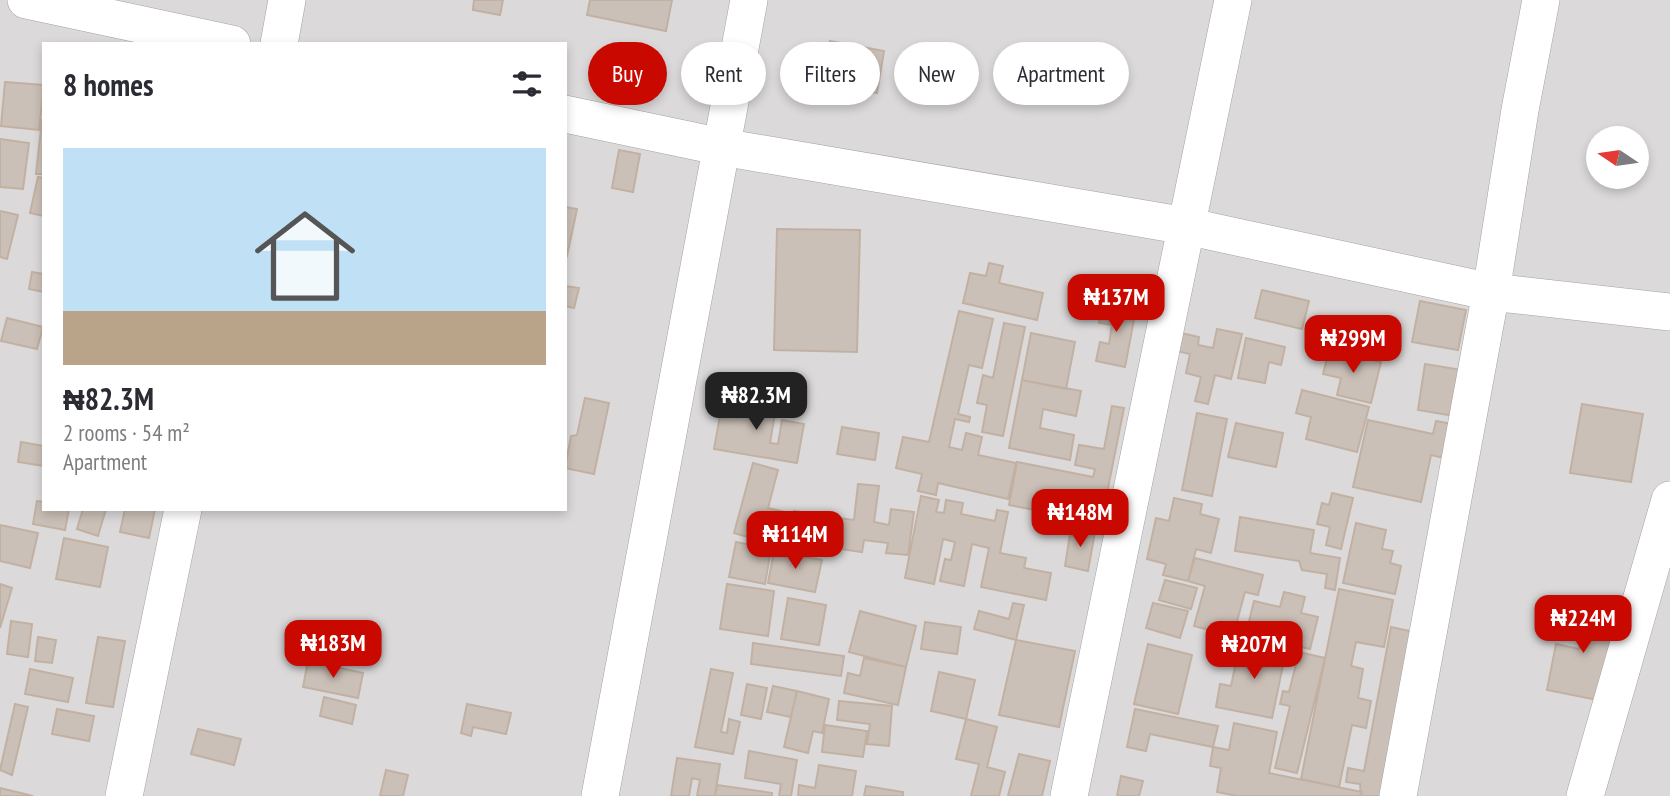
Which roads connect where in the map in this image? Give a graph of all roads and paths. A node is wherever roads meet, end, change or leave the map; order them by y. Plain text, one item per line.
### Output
1 (26, 0) edge
2 (287, 0) edge
3 (749, 0) edge
4 (1233, 0) edge
5 (1541, 0) edge
6 (223, 42) edge
7 (279, 42) edge
8 (567, 114) edge
9 (722, 147) junction
10 (1186, 226) junction
11 (1491, 292) junction
12 (1670, 312) edge
13 (1670, 500) edge
14 (183, 511) edge
15 (124, 796) edge
16 (600, 796) edge
17 (1069, 796) edge
18 (1398, 796) edge
19 (1585, 796) edge

1 - 6 street
2 - 7 street
3 - 9 street
4 - 10 street
5 - 11 street
8 - 9 street
9 - 10 street
9 - 16 street
10 - 11 street
10 - 17 street
11 - 12 street
11 - 18 street
13 - 19 street
14 - 15 street

